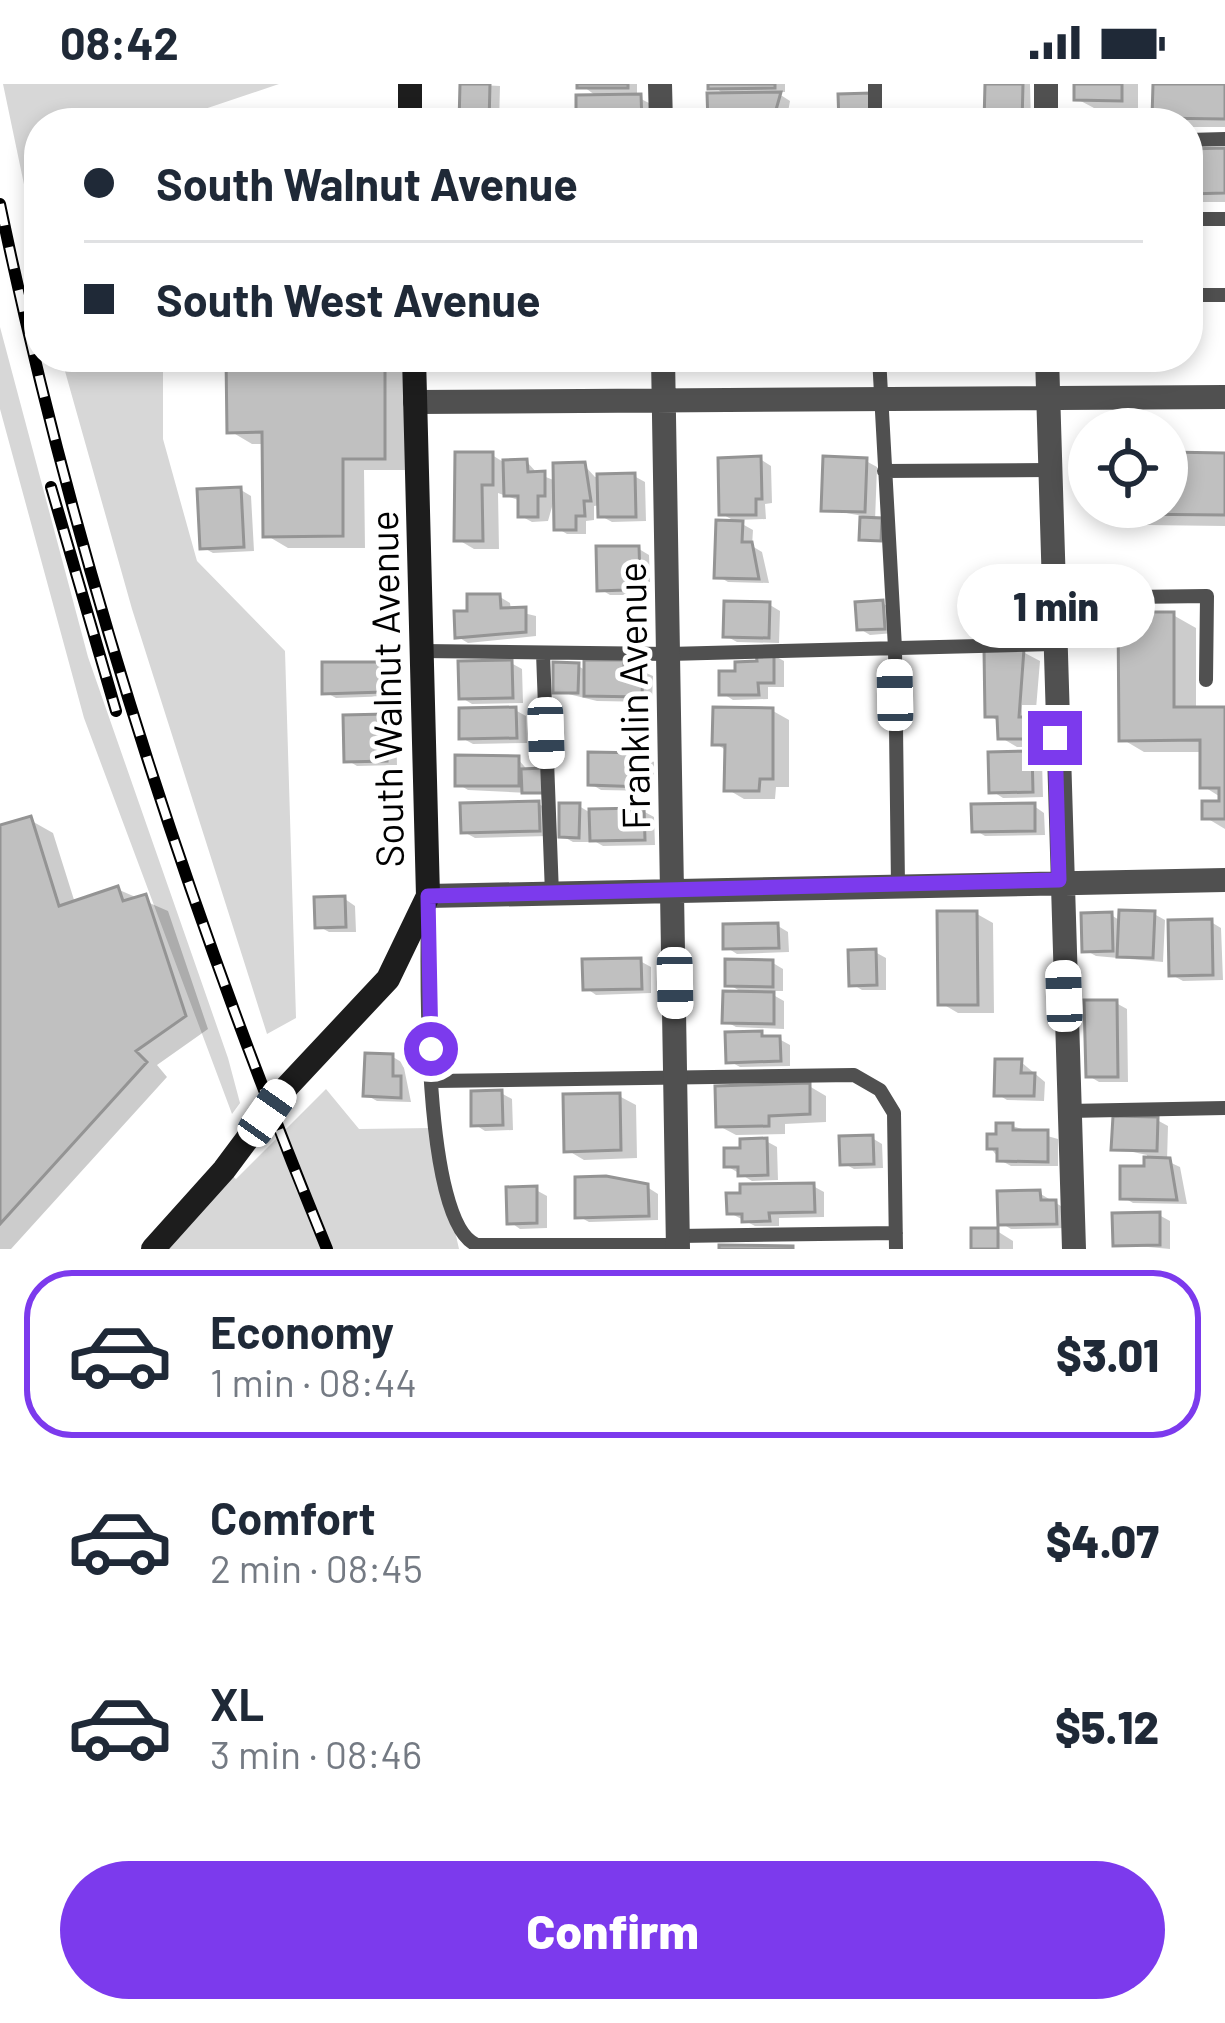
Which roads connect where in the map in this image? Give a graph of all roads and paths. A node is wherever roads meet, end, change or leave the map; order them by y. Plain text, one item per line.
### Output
1 (414, 372) edge
2 (664, 372) edge
3 (879, 372) edge
4 (1047, 372) edge
5 (1225, 397) edge
6 (1047, 399) junction
7 (664, 400) junction
8 (880, 400) junction
9 (415, 402) junction
10 (1049, 470) junction
11 (884, 471) junction
12 (1052, 598) junction
13 (1053, 644) junction
14 (895, 648) junction
15 (422, 651) junction
16 (544, 653) junction
17 (669, 654) junction
18 (1206, 680) dead end
19 (1059, 880) junction
20 (1225, 880) edge
21 (898, 885) junction
22 (674, 891) junction
23 (552, 893) junction
24 (428, 896) junction
25 (676, 1075) junction
26 (434, 1081) junction
27 (1225, 1108) edge
28 (1068, 1111) junction
29 (896, 1241) edge
30 (678, 1243) edge
31 (153, 1249) edge
32 (1074, 1249) edge

1 - 9 main road, South Walnut Avenue
2 - 7 street, Franklin Avenue
3 - 8 lane
4 - 6 street
5 - 6 street
6 - 8 street
6 - 10 street
7 - 8 street
7 - 9 street
7 - 17 street, Franklin Avenue
8 - 11 lane
9 - 15 main road, South Walnut Avenue
10 - 11 lane
10 - 12 street
11 - 14 lane
12 - 13 street
12 - 18 lane
13 - 14 lane
13 - 19 street
14 - 17 lane
14 - 21 lane
15 - 16 lane
15 - 24 main road, South Walnut Avenue
16 - 17 lane
16 - 23 lane
17 - 22 street, Franklin Avenue
19 - 20 street
19 - 21 street
19 - 28 street
21 - 22 street
22 - 23 street
22 - 25 street, Franklin Avenue
23 - 24 street
24 - 26 lane, South Walnut Avenue
24 - 31 main road
25 - 26 lane
25 - 29 lane
25 - 30 street, Franklin Avenue
26 - 30 lane, South Walnut Avenue
27 - 28 lane
28 - 32 street
29 - 30 lane

